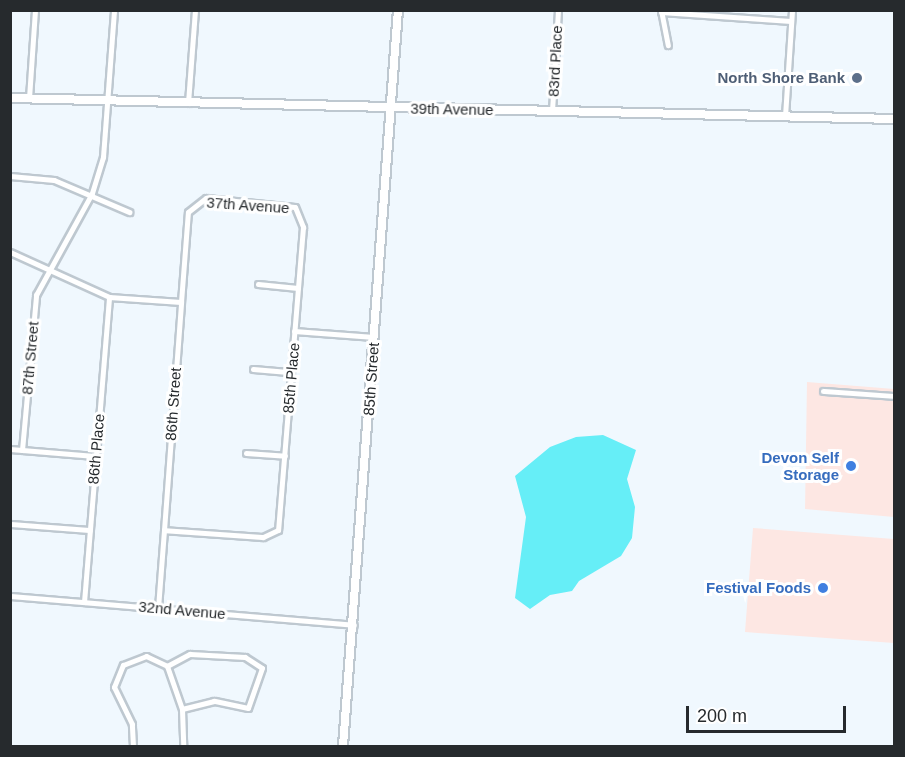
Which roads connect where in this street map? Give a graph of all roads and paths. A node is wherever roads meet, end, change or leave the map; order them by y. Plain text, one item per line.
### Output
1 (35, 10) edge
2 (114, 10) edge
3 (195, 10) edge
4 (398, 10) edge
5 (558, 10) edge
6 (792, 10) edge
7 (661, 11) edge
8 (791, 21) junction
9 (668, 45) dead end
10 (10, 98) edge
11 (29, 98) junction
12 (108, 101) junction
13 (188, 103) junction
14 (391, 108) junction
15 (552, 111) junction
16 (785, 116) junction
17 (894, 119) edge
18 (10, 176) edge
19 (92, 193) junction
20 (195, 202) joint
21 (299, 211) joint
22 (129, 212) dead end
23 (10, 252) edge
24 (48, 269) junction
25 (258, 284) dead end
26 (298, 288) junction
27 (110, 297) junction
28 (181, 302) junction
29 (294, 331) junction
30 (374, 337) junction
31 (253, 369) dead end
32 (291, 372) junction
33 (823, 392) dead end
34 (894, 396) edge
35 (10, 449) edge
36 (22, 450) junction
37 (246, 453) dead end
38 (95, 456) junction
39 (285, 456) junction
40 (10, 524) edge
41 (90, 530) junction
42 (164, 530) junction
43 (10, 596) edge
44 (84, 602) junction
45 (158, 608) junction
46 (354, 625) junction
47 (167, 666) junction
48 (182, 709) junction
49 (133, 747) edge
50 (183, 747) edge
51 (344, 747) edge

1 - 11 street
2 - 12 street
3 - 13 street
4 - 14 main road, 85th Street
5 - 15 street, 83rd Place
6 - 8 street
7 - 8 street
7 - 9 street
8 - 16 street
10 - 11 main road, 39th Avenue
11 - 12 main road, 39th Avenue
12 - 13 main road, 39th Avenue
12 - 19 street, 87th Street
13 - 14 main road, 39th Avenue
14 - 15 main road, 39th Avenue
14 - 30 main road, 85th Street
15 - 16 main road, 39th Avenue
16 - 17 main road, 39th Avenue
18 - 19 street
19 - 22 street
19 - 24 street, 87th Street
20 - 21 street, 37th Avenue
20 - 28 street, 86th Street
21 - 26 street, 85th Place
23 - 24 street
24 - 27 street
24 - 36 street, 87th Street
25 - 26 street
26 - 29 street, 85th Place
27 - 28 street
27 - 38 street, 86th Place
28 - 42 street, 86th Street
29 - 30 street
29 - 32 street, 85th Place
30 - 46 main road, 85th Street
31 - 32 street
32 - 39 street, 85th Place
33 - 34 street
35 - 36 street
36 - 38 street
37 - 39 street
38 - 41 street, 86th Place
39 - 42 street, 85th Place
40 - 41 street
41 - 44 street, 86th Place
42 - 45 street, 86th Street
43 - 44 street, 32nd Avenue
44 - 45 street, 32nd Avenue
45 - 46 street, 32nd Avenue
46 - 51 main road, 85th Street
47 - 48 street
47 - 48 street
47 - 49 street
48 - 50 street

